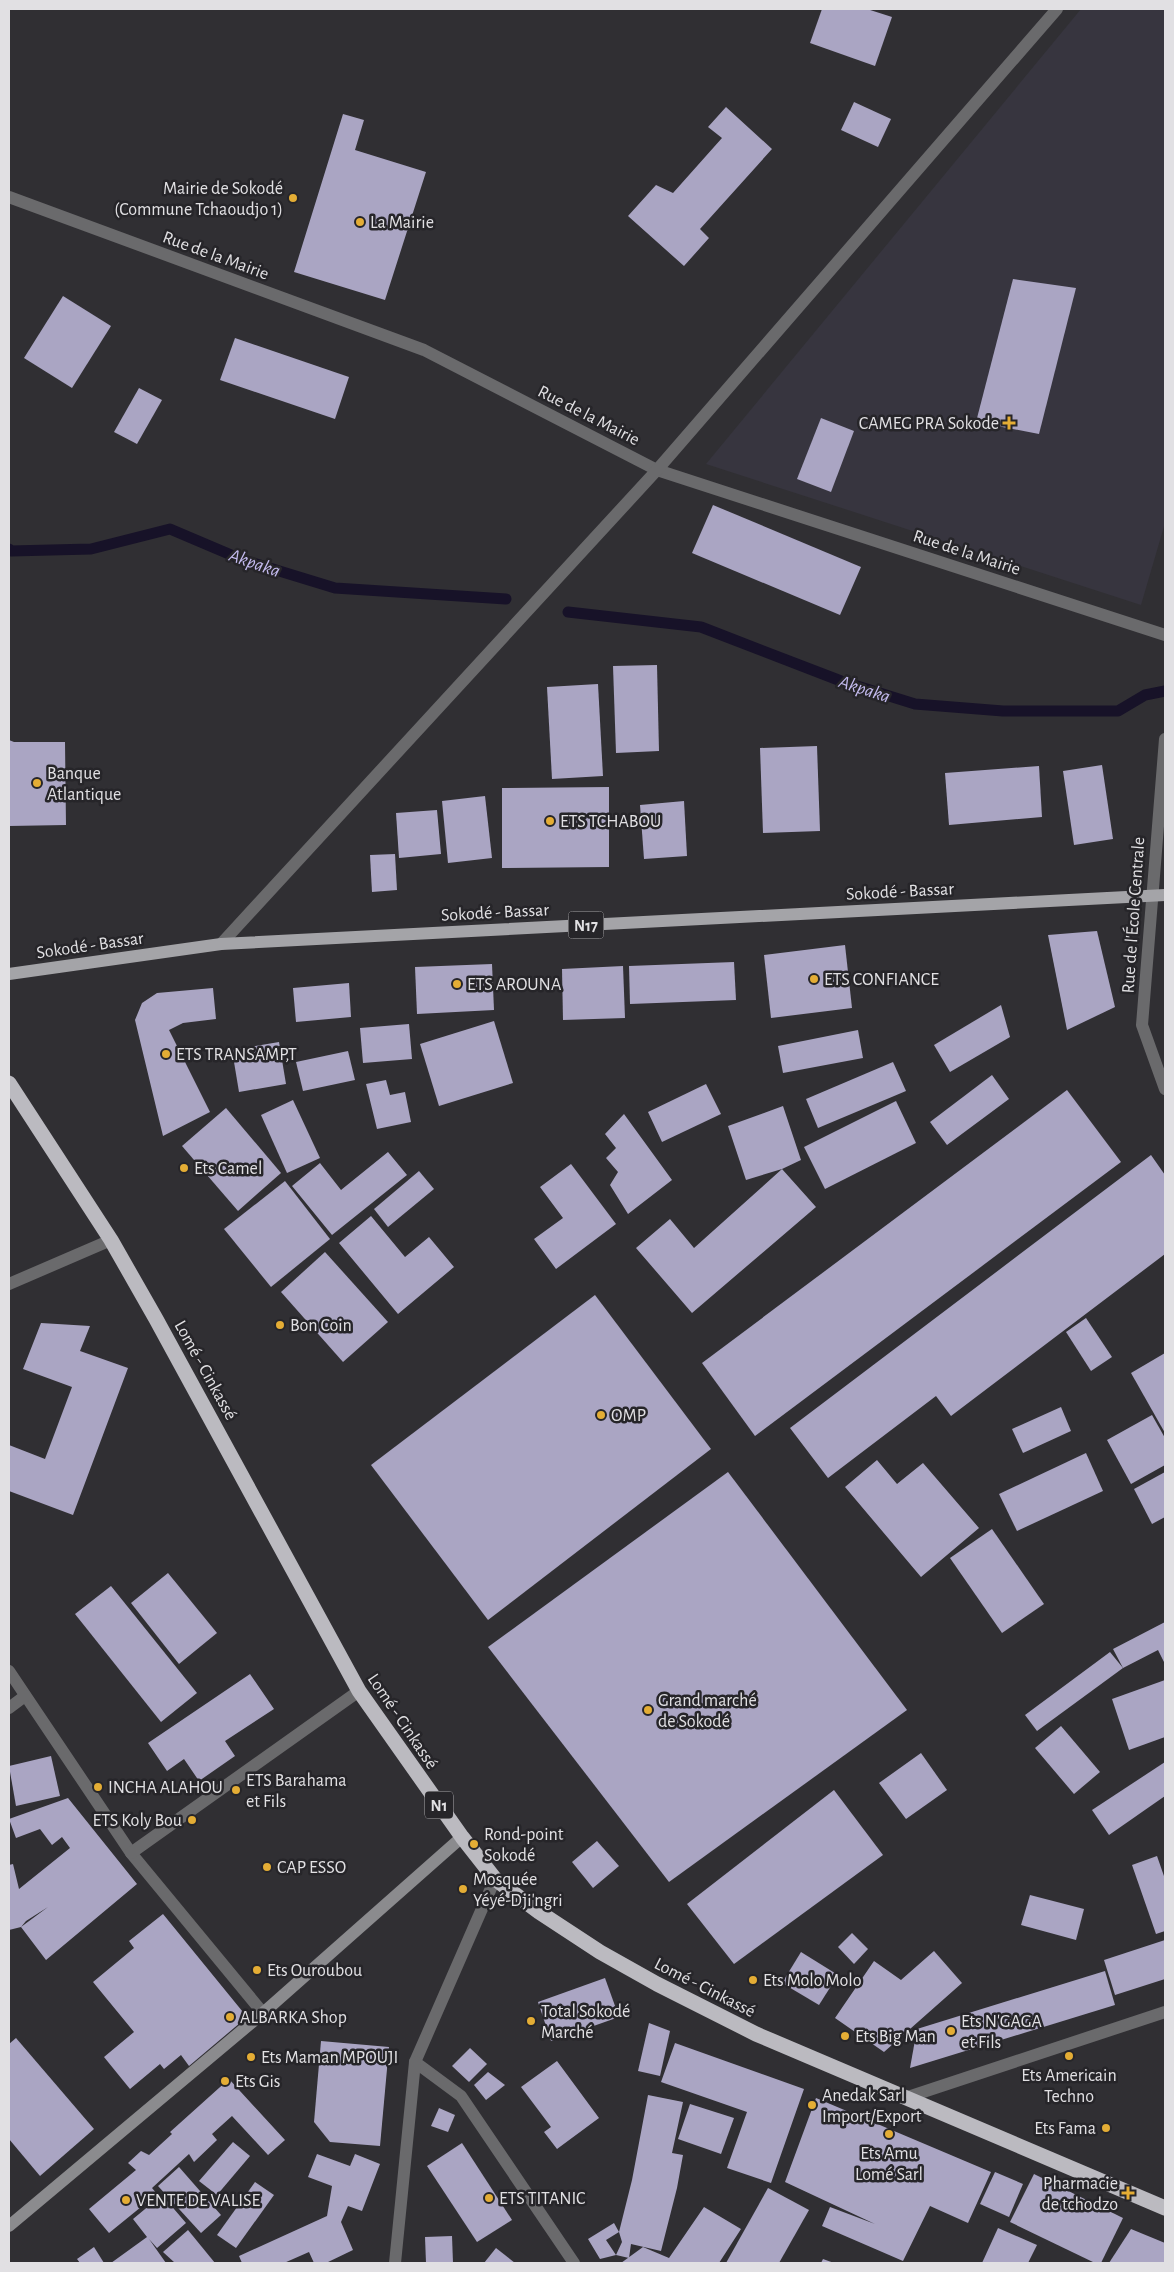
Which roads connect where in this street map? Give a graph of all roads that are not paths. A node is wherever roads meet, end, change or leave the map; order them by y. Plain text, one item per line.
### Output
1 (1057, 9) edge
2 (9, 197) edge
3 (657, 470) junction
4 (1165, 635) edge
5 (1165, 739) edge
6 (1165, 895) edge
7 (1151, 896) junction
8 (221, 944) junction
9 (9, 974) edge
10 (9, 1083) edge
11 (1165, 1089) edge
12 (111, 1240) junction
13 (9, 1284) edge
14 (9, 1671) edge
15 (359, 1692) junction
16 (25, 1696) junction
17 (9, 1708) edge
18 (462, 1837) junction
19 (131, 1854) junction
20 (495, 1879) junction
21 (1165, 2012) edge
22 (263, 2013) junction
23 (415, 2062) junction
24 (905, 2098) junction
25 (1165, 2208) edge
26 (9, 2226) edge
27 (395, 2263) edge
28 (574, 2263) edge

1 - 3 street
2 - 3 street, Rue de la Mairie
3 - 4 street, Rue de la Mairie
3 - 8 street
5 - 7 street, Rue de l'École Centrale
6 - 7 main road, Sokodé - Bassar / N17
7 - 8 main road, Sokodé - Bassar / N17
7 - 11 street, Rue de l'École Centrale
8 - 9 main road, Sokodé - Bassar / N17
10 - 12 highway, Lomé - Cinkassé / N1
12 - 13 street
12 - 15 highway, Lomé - Cinkassé / N1
14 - 16 street
15 - 18 highway, Lomé - Cinkassé / N1
15 - 19 street
16 - 17 street
16 - 19 street
18 - 20 highway, Lomé - Cinkassé / N1
18 - 22 main road
19 - 22 street
20 - 23 street
20 - 24 highway, Lomé - Cinkassé / N1
21 - 24 street
22 - 26 main road
23 - 27 street
23 - 28 street
24 - 25 highway, Lomé - Cinkassé / N1

